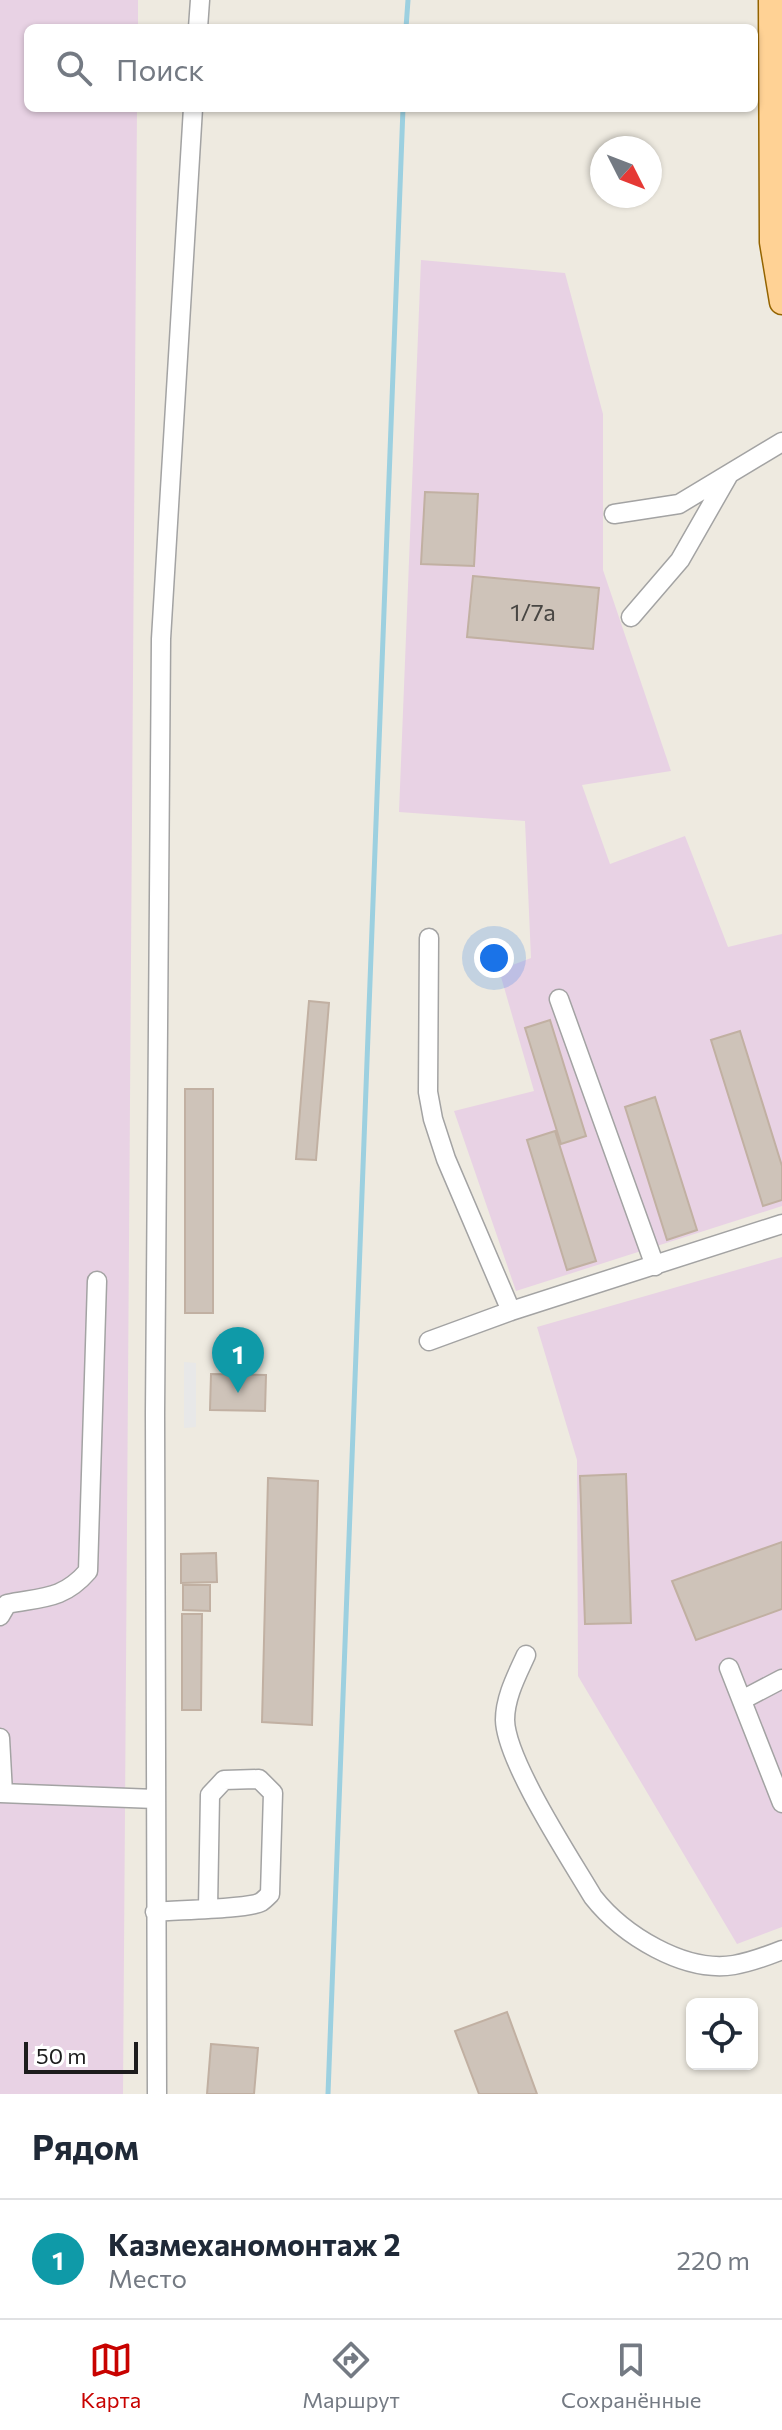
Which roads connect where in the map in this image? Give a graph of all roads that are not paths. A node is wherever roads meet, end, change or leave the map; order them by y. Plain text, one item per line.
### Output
1 (200, 0) edge
2 (771, 0) edge
3 (198, 24) edge
4 (193, 112) edge
5 (777, 241) edge
6 (782, 302) edge
7 (782, 442) edge
8 (729, 474) junction
9 (614, 514) dead end
10 (631, 617) dead end
11 (429, 938) dead end
12 (559, 999) dead end
13 (782, 1224) edge
14 (655, 1266) junction
15 (97, 1281) dead end
16 (511, 1311) junction
17 (429, 1341) dead end
18 (0, 1616) edge
19 (526, 1655) dead end
20 (729, 1668) dead end
21 (782, 1679) edge
22 (742, 1700) junction
23 (0, 1738) edge
24 (2, 1793) edge
25 (155, 1799) junction
26 (782, 1803) edge
27 (208, 1908) junction
28 (155, 1912) junction
29 (782, 1950) edge
30 (157, 2094) edge

1 - 3 street
2 - 5 main road
4 - 25 street
5 - 6 main road
7 - 8 street
8 - 9 street
8 - 10 street
11 - 16 street
12 - 14 street
13 - 14 street
14 - 16 street
15 - 18 street
16 - 17 street
19 - 29 street
20 - 22 street
21 - 22 street
22 - 26 street
23 - 24 street
24 - 25 street
25 - 28 street
27 - 27 street
27 - 28 street
28 - 30 street

